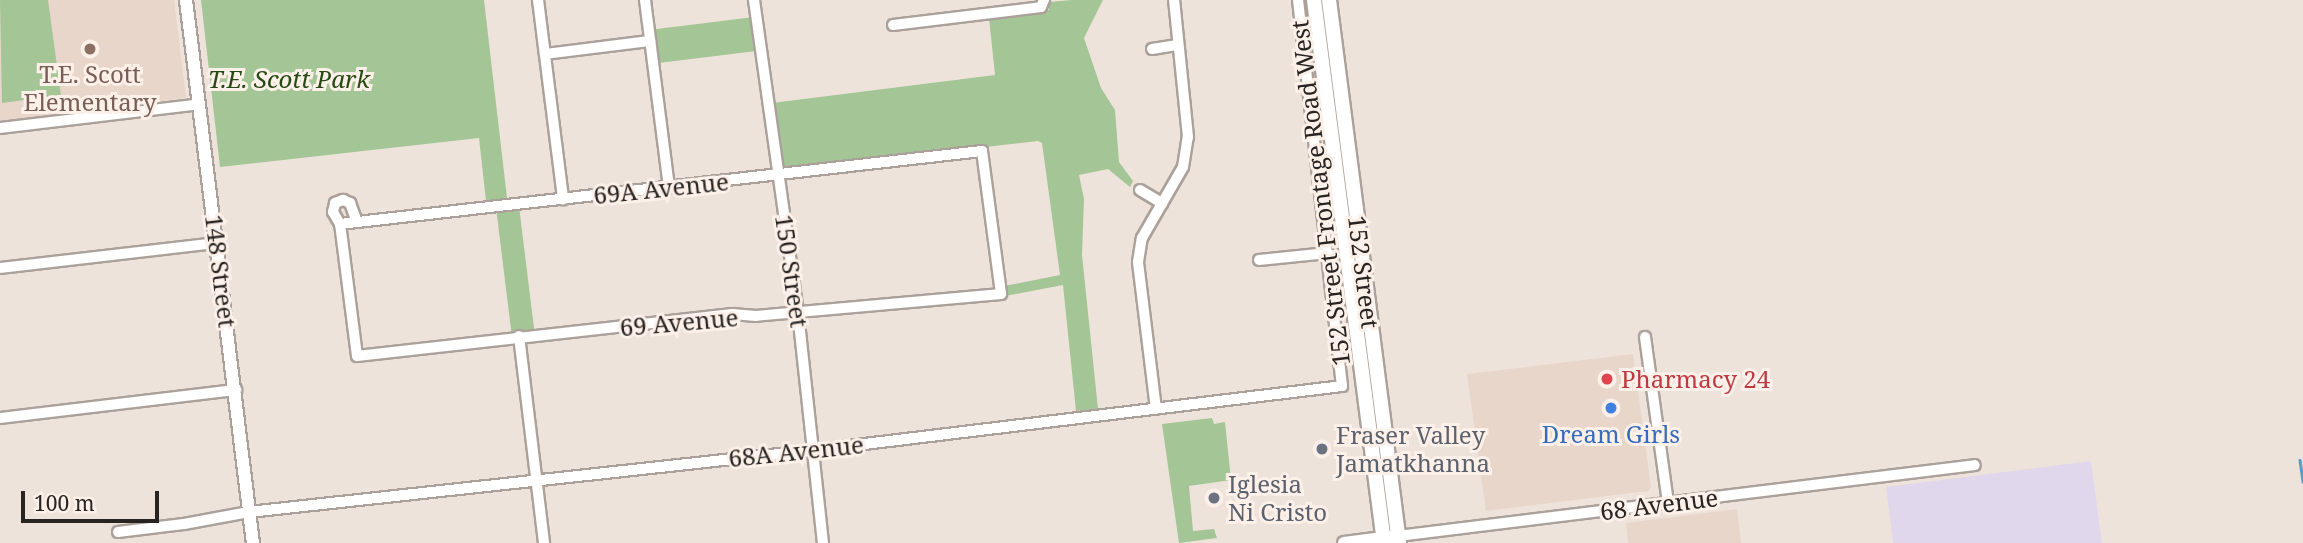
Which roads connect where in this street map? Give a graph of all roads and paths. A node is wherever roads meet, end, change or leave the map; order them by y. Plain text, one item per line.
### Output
1 (186, 0) edge
2 (538, 0) edge
3 (645, 0) edge
4 (754, 0) edge
5 (1174, 0) edge
6 (1298, 0) edge
7 (1314, 0) edge
8 (1329, 0) edge
9 (1044, 2) edge
10 (893, 25) dead end
11 (650, 41) junction
12 (1178, 46) junction
13 (1152, 49) dead end
14 (545, 54) junction
15 (200, 104) junction
16 (0, 128) edge
17 (778, 174) junction
18 (668, 187) junction
19 (1140, 190) dead end
20 (563, 199) junction
21 (1162, 204) junction
22 (357, 222) junction
23 (340, 225) junction
24 (217, 243) junction
25 (1328, 253) junction
26 (1259, 260) dead end
27 (0, 268) edge
28 (1001, 294) joint
29 (797, 313) junction
30 (519, 337) junction
31 (1645, 337) dead end
32 (1342, 386) joint
33 (236, 390) junction
34 (1156, 409) junction
35 (0, 418) edge
36 (815, 450) junction
37 (1975, 465) dead end
38 (536, 480) junction
39 (1668, 503) junction
40 (249, 512) junction
41 (118, 532) dead end
42 (1391, 540) edge
43 (253, 543) edge
44 (544, 543) edge
45 (824, 543) edge
46 (1344, 543) edge

1 - 15 street, 148 Street
2 - 14 street
3 - 11 street
4 - 17 street, 150 Street
5 - 12 street
6 - 25 street, 152 Street Frontage Road West
7 - 42 main road, 152 Street
8 - 42 main road, 152 Street
9 - 10 street
11 - 14 street
11 - 18 street
12 - 13 street
12 - 21 street
14 - 20 street
15 - 16 street
15 - 24 street, 148 Street
17 - 18 street, 69A Avenue
17 - 28 street, 69A Avenue
17 - 29 street, 150 Street
18 - 20 street, 69A Avenue
19 - 21 street
20 - 22 street, 69A Avenue
21 - 34 street
22 - 23 street, 69A Avenue
22 - 23 street
23 - 30 street, 69 Avenue
24 - 27 street
24 - 33 street, 148 Street
25 - 26 street
25 - 32 street, 152 Street Frontage Road West
28 - 29 street, 69 Avenue
29 - 30 street, 69 Avenue
29 - 36 street, 150 Street
30 - 38 street
31 - 39 street
32 - 34 street, 68A Avenue
33 - 35 street
33 - 40 street, 148 Street
34 - 36 street, 68A Avenue
36 - 38 street, 68A Avenue
36 - 45 street, 150 Street
37 - 39 street, 68 Avenue
38 - 40 street, 68A Avenue
38 - 44 street
39 - 42 street, 68 Avenue
40 - 41 street, 68A Avenue
40 - 43 street, 148 Street
42 - 46 street, 68 Avenue

